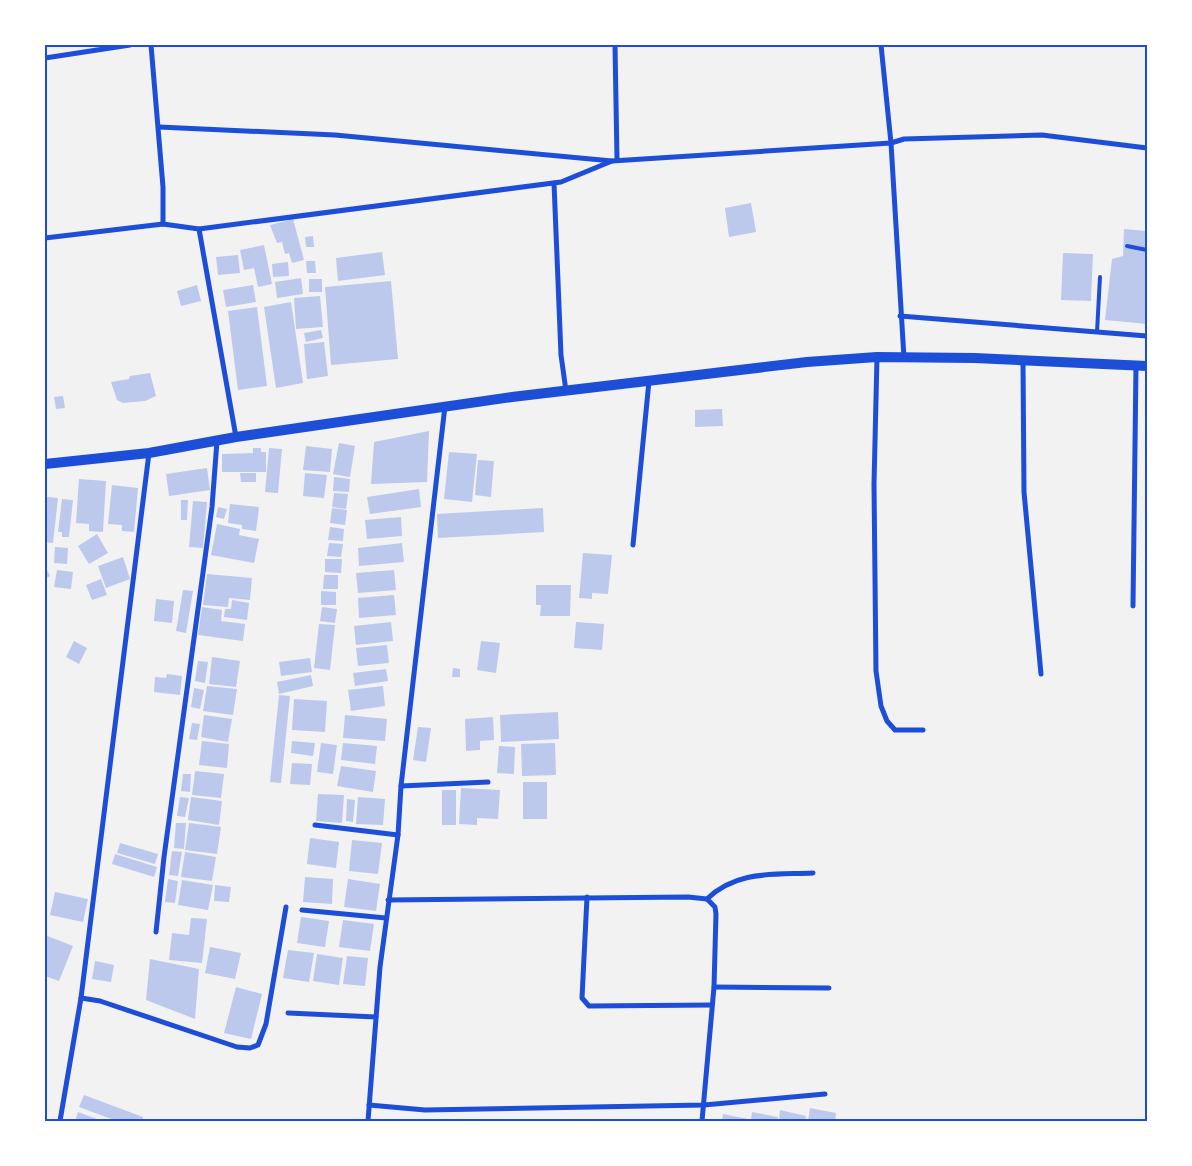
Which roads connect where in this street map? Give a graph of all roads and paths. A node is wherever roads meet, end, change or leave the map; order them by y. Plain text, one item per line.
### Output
1 (130, 45) edge
2 (151, 45) edge
3 (615, 45) edge
4 (880, 45) edge
5 (122, 46) edge
6 (45, 58) edge
7 (159, 127) junction
8 (891, 143) junction
9 (1147, 148) edge
10 (615, 160) junction
11 (554, 183) junction
12 (163, 224) junction
13 (199, 229) junction
14 (45, 238) edge
15 (1127, 246) dead end
16 (1147, 250) edge
17 (1100, 277) dead end
18 (900, 316) junction
19 (1097, 332) junction
20 (1147, 336) edge
21 (877, 357) junction
22 (904, 359) junction
23 (1023, 360) junction
24 (1142, 366) edge
25 (649, 381) junction
26 (566, 391) junction
27 (445, 406) junction
28 (236, 437) junction
29 (217, 441) junction
30 (149, 453) junction
31 (45, 464) edge
32 (633, 546) dead end
33 (1133, 606) dead end
34 (1041, 674) dead end
35 (923, 730) dead end
36 (488, 782) dead end
37 (401, 786) junction
38 (315, 825) dead end
39 (398, 835) junction
40 (812, 873) dead end
41 (587, 897) junction
42 (708, 899) junction
43 (388, 900) junction
44 (286, 907) dead end
45 (302, 910) dead end
46 (386, 918) junction
47 (156, 932) dead end
48 (714, 987) junction
49 (829, 988) dead end
50 (81, 998) junction
51 (712, 1005) junction
52 (288, 1013) dead end
53 (376, 1017) junction
54 (825, 1094) dead end
55 (369, 1105) junction
56 (704, 1105) junction
57 (60, 1121) edge
58 (368, 1121) edge
59 (702, 1121) edge

1 - 5 street
2 - 7 street
3 - 10 street
4 - 8 street
5 - 6 street
7 - 10 street
7 - 12 street
8 - 9 street
8 - 10 street
8 - 18 street
10 - 11 street
11 - 13 street
11 - 26 street
12 - 13 street
12 - 14 street
13 - 28 street
15 - 16 lane
17 - 19 lane
18 - 19 street
18 - 22 street
19 - 20 street
21 - 22 main road
21 - 25 main road
21 - 35 street
22 - 23 main road
23 - 24 main road
23 - 34 street
24 - 33 street
25 - 26 main road
25 - 32 street
26 - 27 main road
27 - 28 main road
27 - 37 street
28 - 29 main road
29 - 30 main road
29 - 47 street
30 - 31 main road
30 - 50 street
36 - 37 street
37 - 39 street
38 - 39 street
39 - 43 street
40 - 42 street
41 - 42 street
41 - 43 street
41 - 51 street
42 - 48 street
43 - 46 street
44 - 50 street
45 - 46 street
46 - 53 street
48 - 49 street
48 - 51 street
50 - 57 street
51 - 56 street
52 - 53 street
53 - 55 street
54 - 56 street
55 - 56 street
55 - 58 street
56 - 59 street

